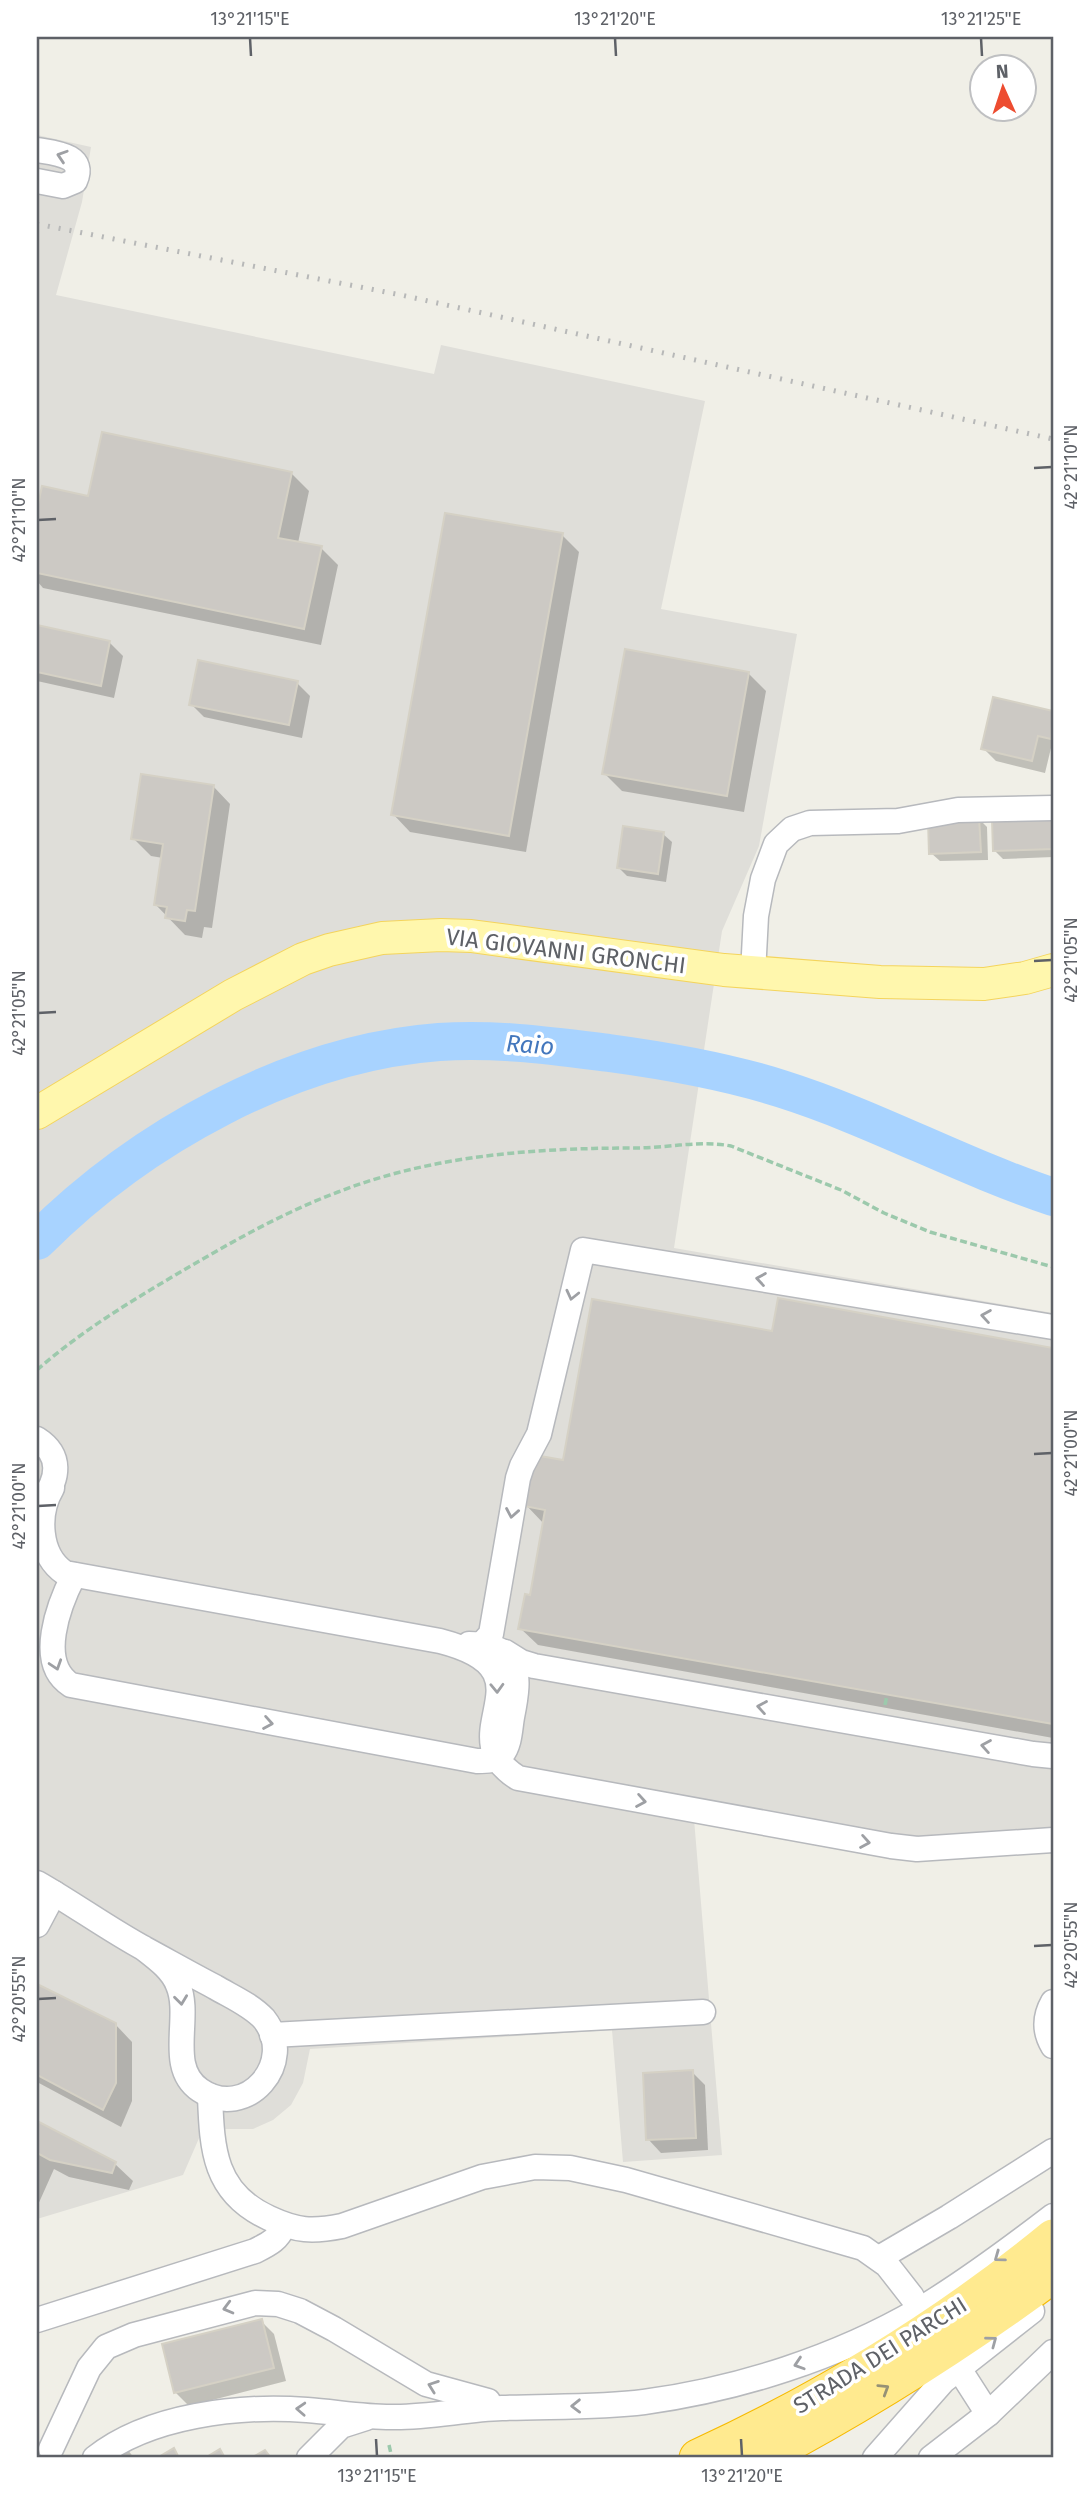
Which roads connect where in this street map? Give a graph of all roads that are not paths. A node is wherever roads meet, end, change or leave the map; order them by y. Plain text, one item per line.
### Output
1 (37, 150) edge
2 (37, 181) edge
3 (1053, 808) edge
4 (1053, 970) edge
5 (753, 972) junction
6 (37, 1113) edge
7 (1053, 1327) edge
8 (37, 1439) edge
9 (44, 1497) edge
10 (41, 1575) edge
11 (74, 1575) junction
12 (62, 1598) junction
13 (440, 1642) junction
14 (493, 1648) junction
15 (1052, 1757) edge
16 (493, 1763) junction
17 (1053, 1840) edge
18 (45, 1888) edge
19 (37, 1925) edge
20 (142, 1947) junction
21 (1053, 2002) edge
22 (703, 2012) dead end
23 (272, 2035) junction
24 (1053, 2046) edge
25 (210, 2096) junction
26 (1053, 2151) edge
27 (1053, 2216) edge
28 (284, 2225) junction
29 (1053, 2238) edge
30 (880, 2258) junction
31 (1053, 2274) edge
32 (1053, 2294) edge
33 (912, 2297) dead end
34 (37, 2320) edge
35 (1053, 2352) edge
36 (963, 2375) dead end
37 (524, 2407) junction
38 (988, 2414) junction
39 (381, 2417) junction
40 (51, 2449) dead end
41 (880, 2454) edge
42 (94, 2458) edge
43 (309, 2458) edge
44 (698, 2458) edge
45 (761, 2458) edge
46 (931, 2458) edge

2 -> 1 street
3 - 5 street
4 - 5 main road, VIA GIOVANNI GRONCHI
5 - 6 main road, VIA GIOVANNI GRONCHI
7 -> 14 street
8 - 9 street
9 - 11 street
10 - 11 street
10 - 12 street
11 - 12 street
11 - 13 street
12 -> 16 street
13 - 14 street
13 -> 16 street
15 -> 14 street
14 - 16 street
16 -> 17 street
18 - 19 street
18 - 20 street
20 - 23 street
20 -> 25 street
21 - 24 street
22 - 23 street
23 - 25 street
25 - 28 street
26 - 30 street
27 -> 37 street
28 - 30 street
28 - 34 street
29 - 44 highway, STRADA DEI PARCHI
30 - 33 street
45 -> 31 highway, STRADA DEI PARCHI
41 -> 32 street
35 - 38 street
36 - 38 street
37 - 39 street
37 -> 40 street
38 - 46 street
39 -> 42 street
39 - 43 street

